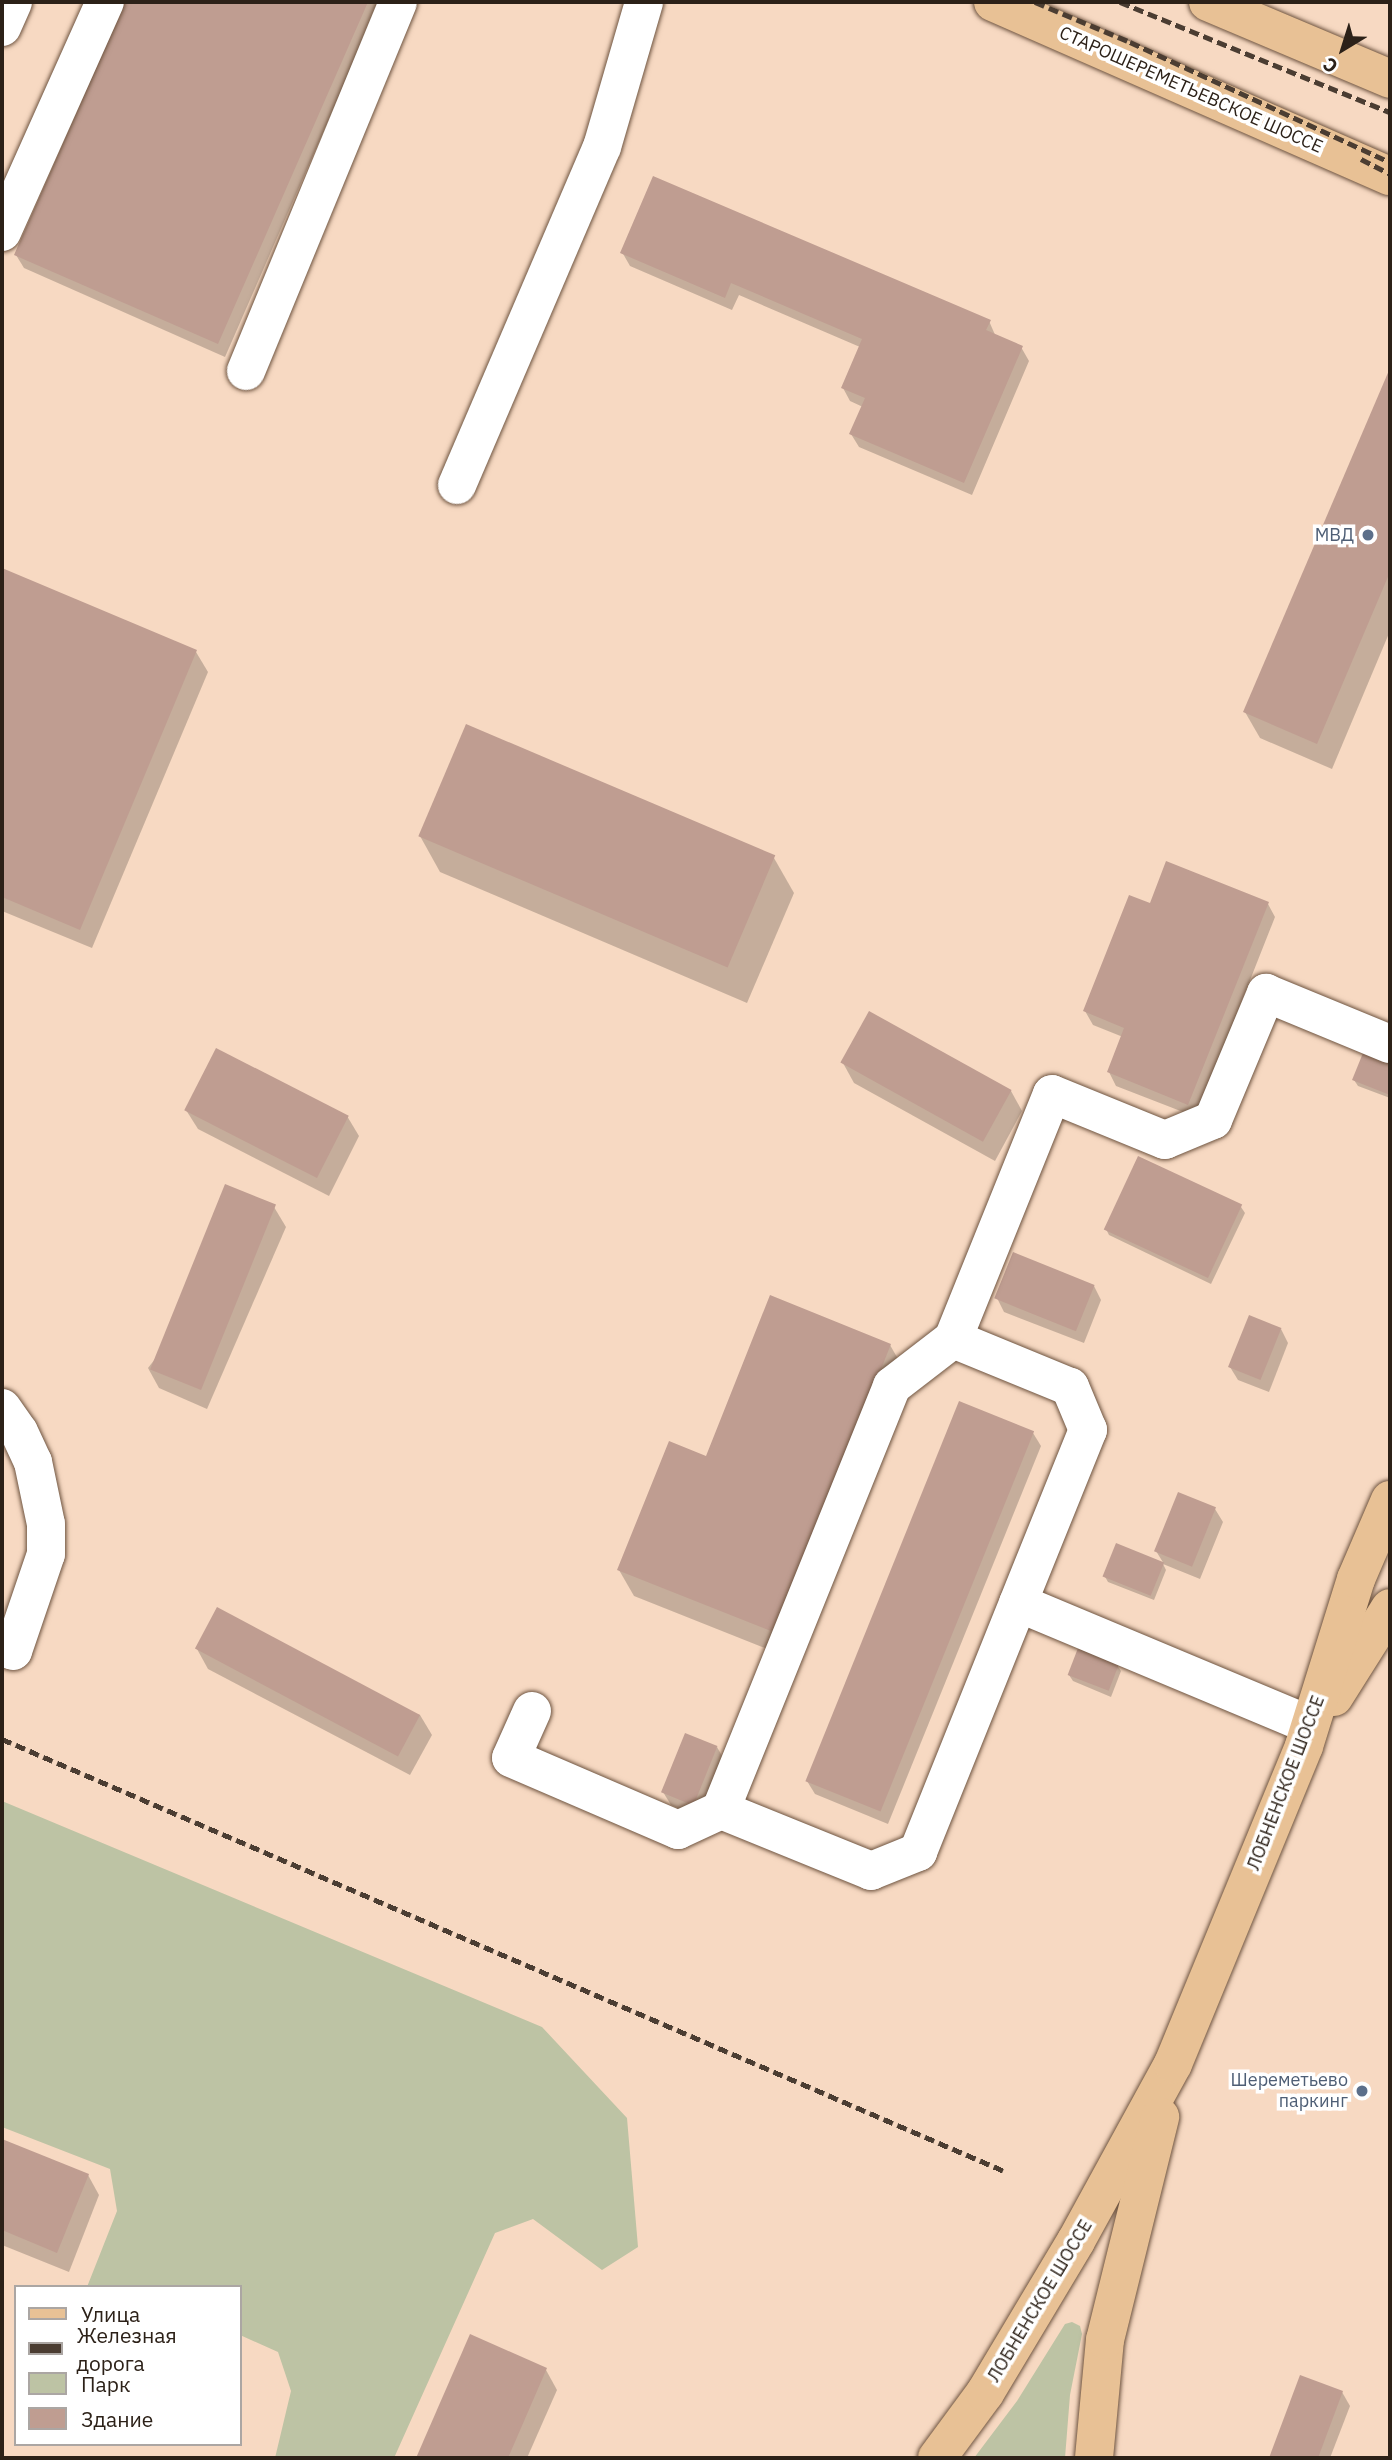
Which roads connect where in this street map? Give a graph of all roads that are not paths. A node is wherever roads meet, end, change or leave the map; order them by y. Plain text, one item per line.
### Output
1 (13, 2) edge
2 (105, 2) edge
3 (398, 2) edge
4 (644, 2) edge
5 (993, 2) edge
6 (1208, 2) edge
7 (2, 27) edge
8 (1390, 79) edge
9 (1390, 176) edge
10 (2, 232) edge
11 (246, 371) dead end
12 (457, 485) dead end
13 (1390, 1044) edge
14 (953, 1339) junction
15 (2, 1409) edge
16 (1390, 1500) edge
17 (1018, 1604) junction
18 (1390, 1608) edge
19 (2, 1647) edge
20 (532, 1711) dead end
21 (1307, 1736) junction
22 (721, 1810) junction
23 (1173, 2064) junction
24 (937, 2458) edge
25 (1094, 2458) edge

1 - 7 street
2 - 10 street
3 - 11 street
4 - 12 street
5 - 9 main road, СТАРОШЕРЕМЕТЬЕВСКОЕ ШОССЕ
6 - 8 main road
13 - 14 street
14 - 17 street
14 - 22 street
15 - 19 street
16 - 21 main road, ЛОБНЕНСКОЕ ШОССЕ
17 - 21 street
17 - 22 street
18 - 21 main road
20 - 22 street
21 - 23 main road, ЛОБНЕНСКОЕ ШОССЕ
23 - 24 main road, ЛОБНЕНСКОЕ ШОССЕ
23 - 25 main road, ЛОБНЕНСКОЕ ШОССЕ

